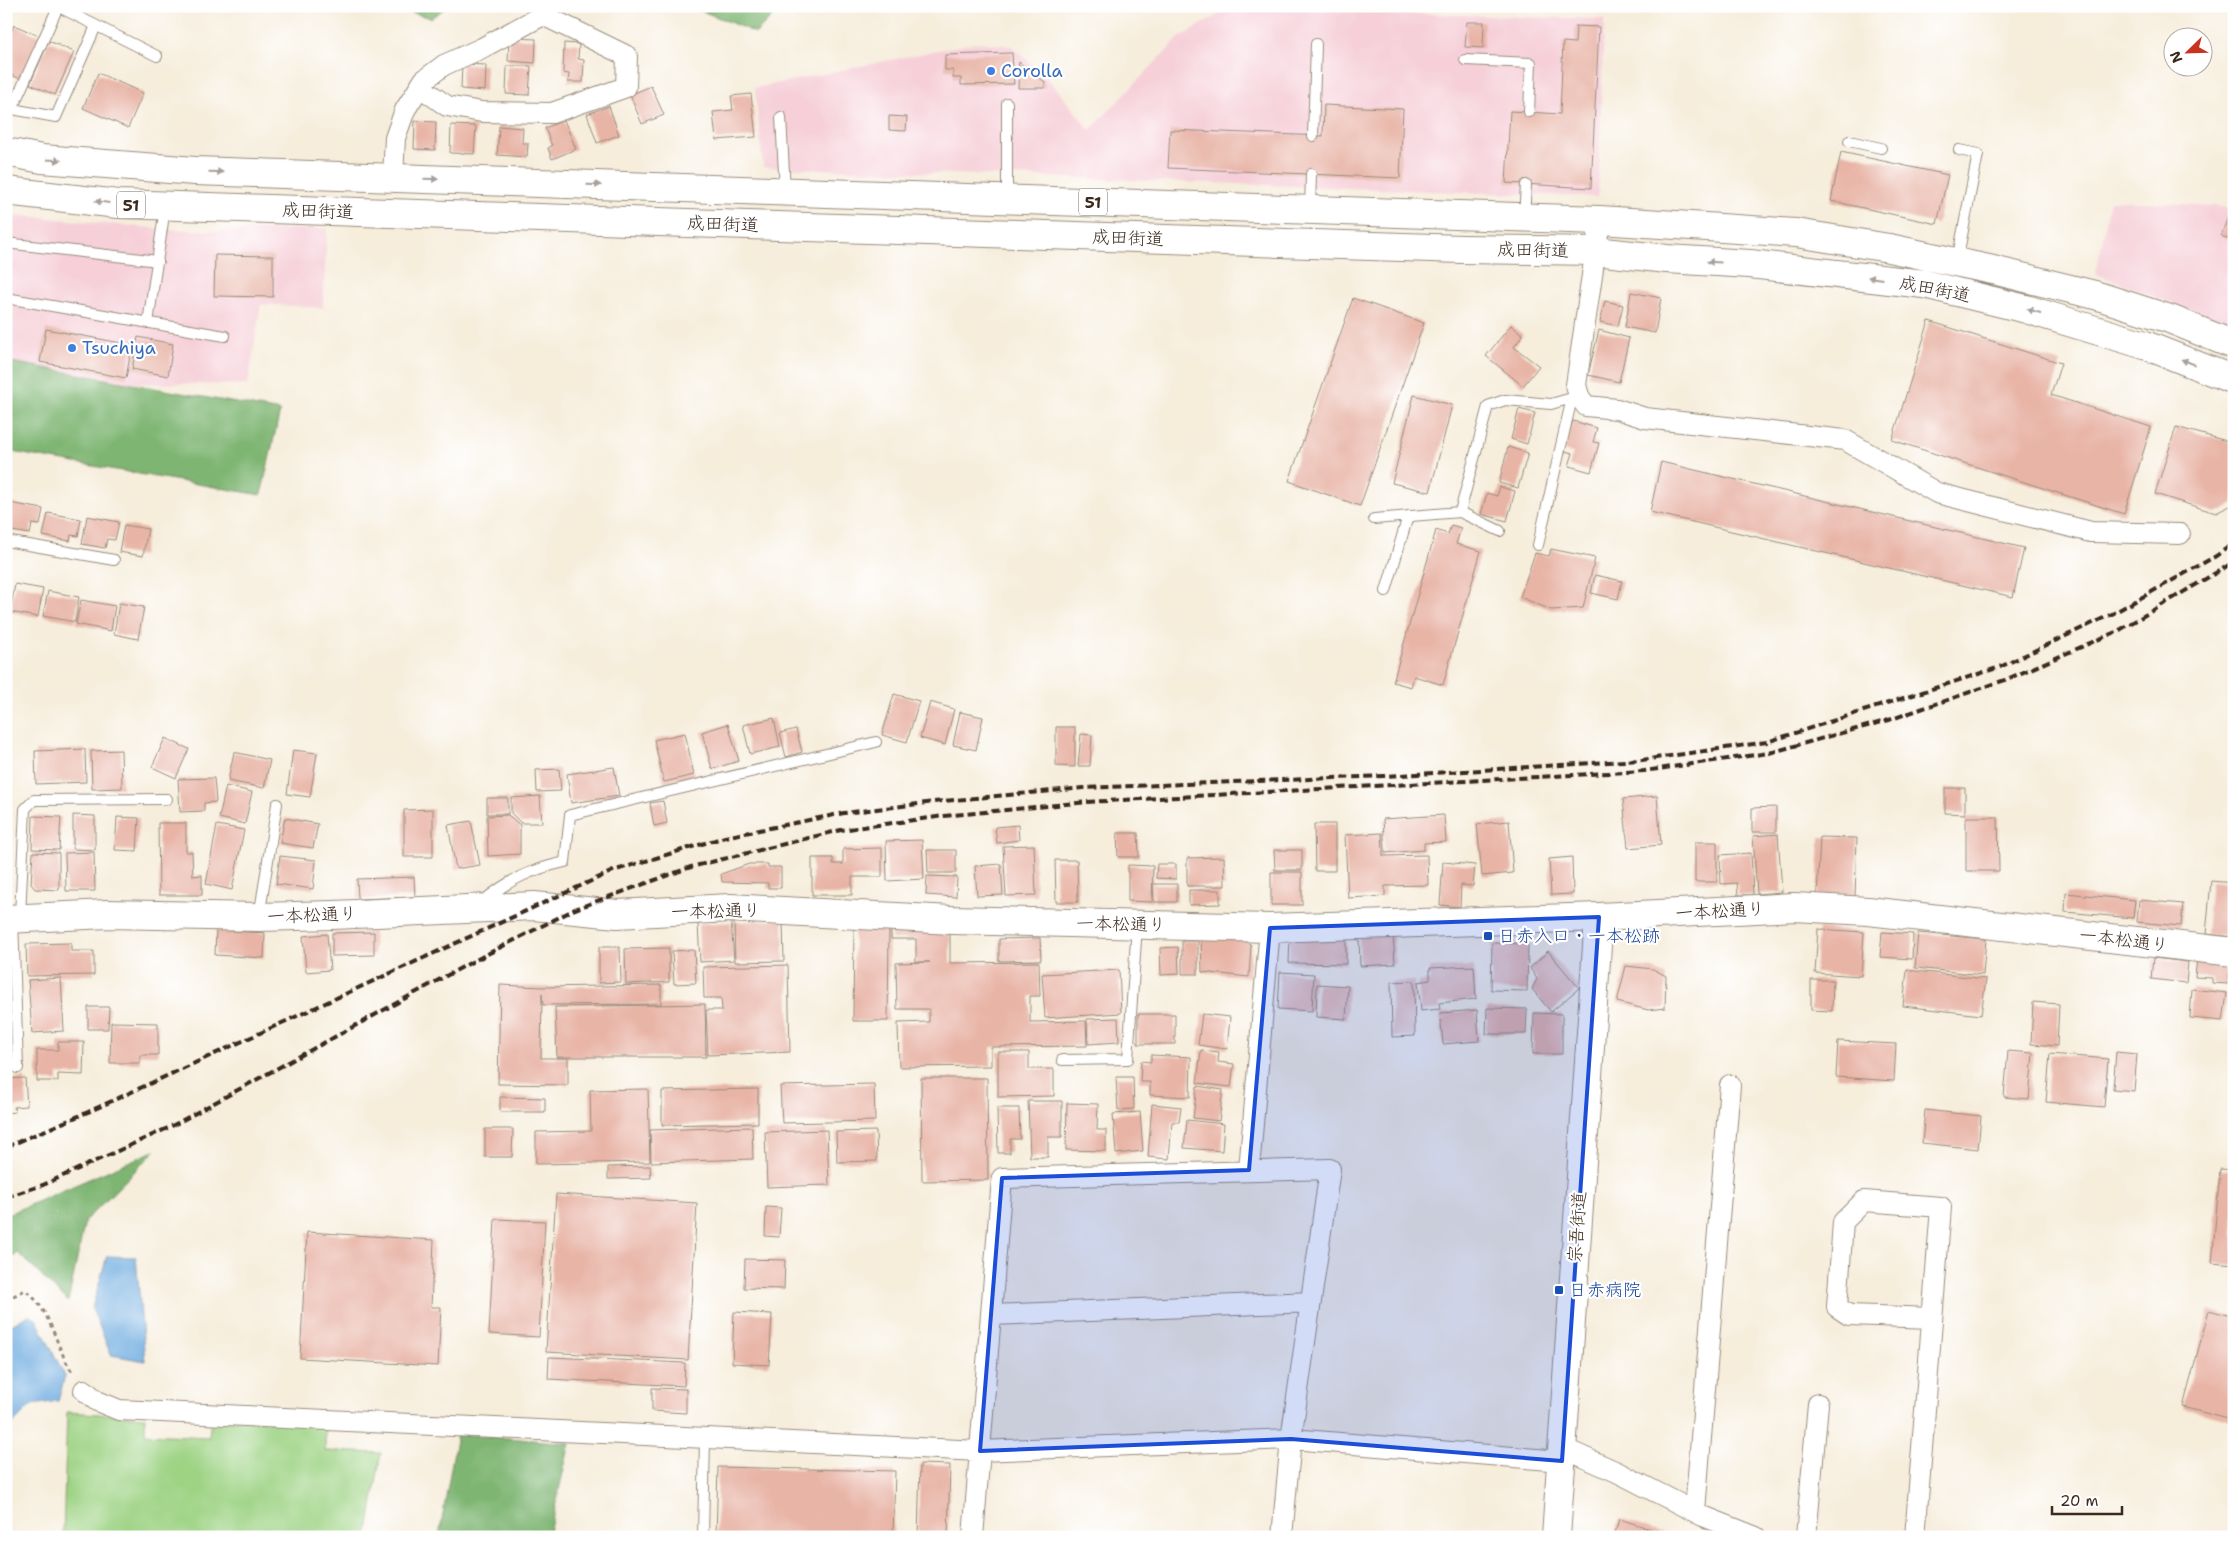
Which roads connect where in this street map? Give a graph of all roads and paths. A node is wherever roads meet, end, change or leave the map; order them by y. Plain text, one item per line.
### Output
1 (58, 6) edge
2 (96, 26) junction
3 (1316, 44) dead end
4 (156, 56) dead end
5 (1465, 60) dead end
6 (420, 87) junction
7 (1007, 103) dead end
8 (1529, 112) dead end
9 (781, 117) dead end
10 (1313, 136) dead end
11 (1850, 141) dead end
12 (1881, 148) dead end
13 (1959, 150) dead end
14 (6, 152) edge
15 (1311, 174) dead end
16 (393, 178) junction
17 (1526, 184) dead end
18 (6, 191) edge
19 (785, 191) junction
20 (1006, 199) junction
21 (165, 206) junction
22 (1310, 210) junction
23 (1524, 217) junction
24 (1600, 220) junction
25 (6, 243) edge
26 (1596, 251) junction
27 (158, 261) junction
28 (1956, 262) junction
29 (6, 298) edge
30 (148, 323) junction
31 (225, 336) dead end
32 (2234, 346) edge
33 (2234, 380) edge
34 (1575, 397) junction
35 (1460, 512) junction
36 (1408, 516) junction
37 (1374, 520) dead end
38 (1500, 531) dead end
39 (2180, 534) dead end
40 (6, 541) edge
41 (1538, 545) dead end
42 (114, 560) dead end
43 (1386, 591) dead end
44 (876, 742) dead end
45 (167, 799) dead end
46 (277, 804) dead end
47 (473, 909) junction
48 (259, 917) junction
49 (1599, 917) junction
50 (13, 918) edge
51 (1137, 925) junction
52 (1270, 928) junction
53 (2234, 952) edge
54 (1062, 1060) dead end
55 (18, 1068) dead end
56 (1730, 1085) dead end
57 (1249, 1170) junction
58 (6, 1300) edge
59 (1311, 1302) junction
60 (990, 1315) junction
61 (1932, 1318) junction
62 (84, 1390) joint
63 (1818, 1404) dead end
64 (705, 1438) junction
65 (1292, 1439) junction
66 (980, 1451) junction
67 (1562, 1454) junction
68 (1695, 1511) junction
69 (703, 1537) edge
70 (973, 1537) edge
71 (1282, 1537) edge
72 (1556, 1537) edge
73 (1756, 1537) edge
74 (1806, 1537) edge
75 (1915, 1537) edge

1 - 2 lane
1 - 2 lane
2 - 4 lane
3 - 10 lane
5 - 8 lane
6 - 6 street
6 - 16 street
7 - 20 lane
9 - 19 lane
11 - 12 lane
13 - 28 lane
14 -> 16 main road, 成田街道 / 51
15 - 22 lane
16 -> 19 main road, 成田街道 / 51
17 - 23 lane
21 -> 18 main road, 成田街道 / 51
19 - 20 main road, 成田街道 / 51
20 - 22 main road, 成田街道 / 51
21 - 26 main road, 成田街道 / 51
21 - 27 lane
22 - 23 main road, 成田街道 / 51
23 - 24 main road, 成田街道 / 51
24 - 26 street
24 - 28 main road, 成田街道 / 51
25 - 27 lane
33 -> 26 main road, 成田街道 / 51
26 - 34 street
27 - 30 lane
28 - 32 main road, 成田街道 / 51
29 - 30 lane
30 - 31 lane
34 - 35 lane
34 - 39 street
34 - 41 lane
35 - 36 lane
35 - 38 lane
36 - 37 lane
36 - 43 lane
40 - 42 lane
44 - 47 lane
45 - 50 lane
46 - 48 lane
47 - 48 main road, 一本松通り
47 - 51 main road, 一本松通り
48 - 50 main road, 一本松通り
49 - 52 main road, 一本松通り
49 - 53 main road, 一本松通り
49 - 67 main road, 宗吾街道
50 - 55 lane
51 - 52 main road, 一本松通り
51 - 54 lane
52 - 57 street
56 - 68 street
57 - 59 street
57 - 60 street
58 - 62 path
59 - 60 street
59 - 65 street
60 - 66 street
61 - 61 street
61 - 75 street
62 - 64 street
63 - 74 street
64 - 66 street
64 - 69 lane
65 - 66 street
65 - 67 street
65 - 71 street
66 - 70 street
67 - 68 street
67 - 72 main road, 宗吾街道
68 - 73 street

